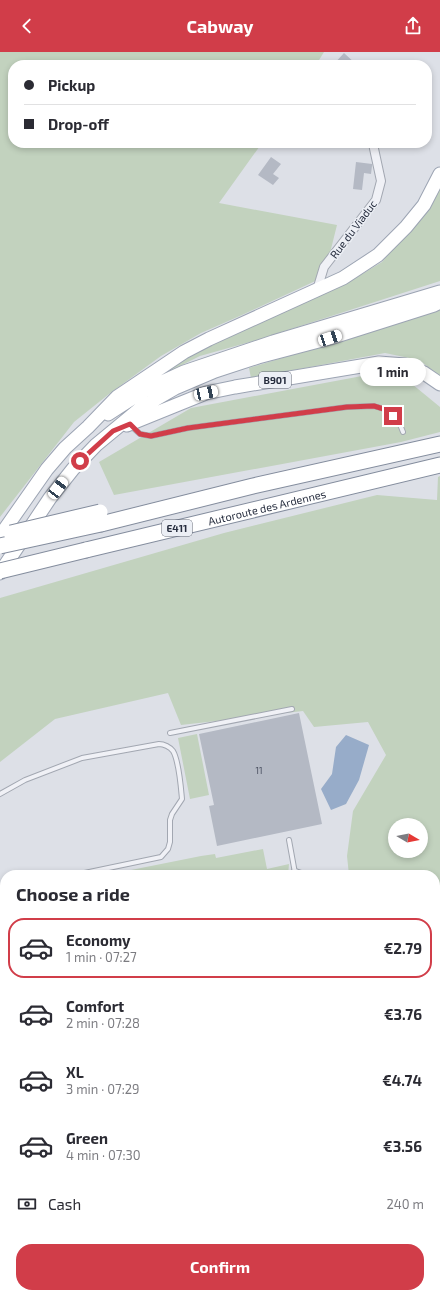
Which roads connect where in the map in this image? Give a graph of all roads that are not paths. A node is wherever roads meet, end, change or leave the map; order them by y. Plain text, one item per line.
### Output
1 (374, 148) edge
2 (440, 174) edge
3 (317, 290) junction
4 (436, 298) edge
5 (440, 384) edge
6 (130, 424) junction
7 (88, 427) junction
8 (113, 431) junction
9 (403, 432) dead end
10 (440, 444) edge
11 (440, 465) edge
12 (100, 518) junction
13 (0, 536) edge
14 (0, 546) edge
15 (0, 572) edge
16 (292, 709) dead end
17 (170, 733) dead end
18 (0, 794) edge
19 (289, 840) dead end
20 (99, 870) edge
21 (296, 870) edge

1 - 3 street, Rue du Viaduc
2 - 3 main road, B901
3 - 7 main road, B901
4 - 7 main road, B901
4 - 8 main road, B901
5 - 6 main road, B901
6 - 8 main road, B901
6 - 9 lane
7 - 13 main road, B901
8 - 15 main road, B901
10 - 12 highway, Autoroute des Ardennes / E411
11 - 15 highway, Autoroute des Ardennes / E411, bridge
12 - 13 highway, B901, bridge
12 - 14 highway, Autoroute des Ardennes / E411, bridge
16 - 17 lane
18 - 20 lane
19 - 21 lane

